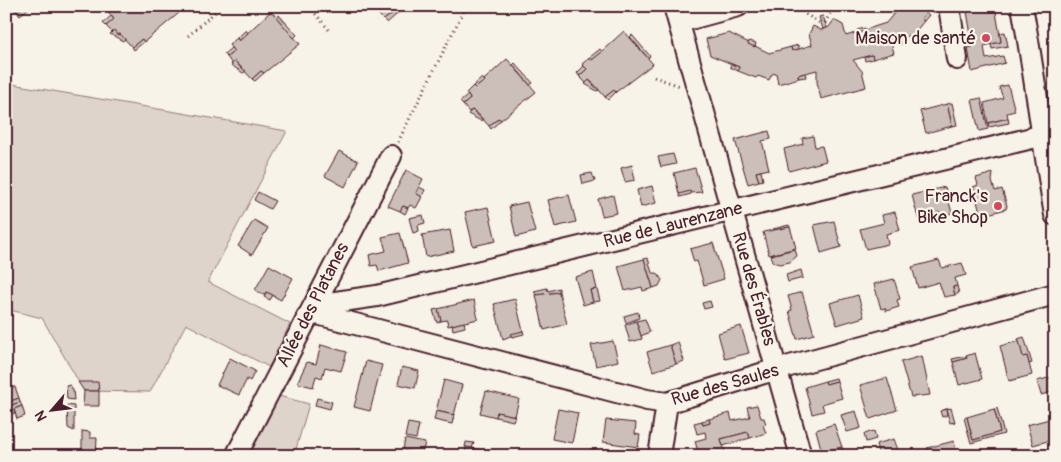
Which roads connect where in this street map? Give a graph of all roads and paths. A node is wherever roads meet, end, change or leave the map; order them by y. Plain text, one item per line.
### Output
1 (222, 6) edge
2 (310, 6) edge
3 (316, 6) edge
4 (466, 6) edge
5 (738, 6) edge
6 (793, 6) edge
7 (834, 6) edge
8 (949, 6) edge
9 (1022, 6) edge
10 (312, 10) junction
11 (676, 14) edge
12 (329, 30) dead end
13 (188, 36) dead end
14 (957, 59) dead end
15 (654, 77) dead end
16 (673, 83) dead end
17 (1048, 133) edge
18 (391, 156) joint
19 (733, 210) junction
20 (1055, 215) edge
21 (1055, 294) edge
22 (377, 296) junction
23 (307, 317) junction
24 (374, 330) junction
25 (777, 370) junction
26 (667, 403) junction
27 (236, 456) edge
28 (659, 456) edge
29 (801, 456) edge

1 - 13 path
2 - 10 path
3 - 10 path
4 - 18 path
5 - 11 street
6 - 7 path
8 - 14 street
9 - 17 street
10 - 12 path
11 - 19 street, Rue des Érables
15 - 16 path
17 - 19 street, Rue de Laurenzane
17 - 20 street
18 - 23 street, Allée des Platanes
19 - 22 street, Rue de Laurenzane
19 - 25 street, Rue des Érables
21 - 25 street, Rue des Saules
22 - 23 street, Rue de Laurenzane
22 - 24 street
23 - 24 street, Rue des Saules
23 - 27 street, Allée des Platanes
24 - 26 street, Rue des Saules
25 - 26 street, Rue des Saules
25 - 29 street, Rue des Érables
26 - 28 street

